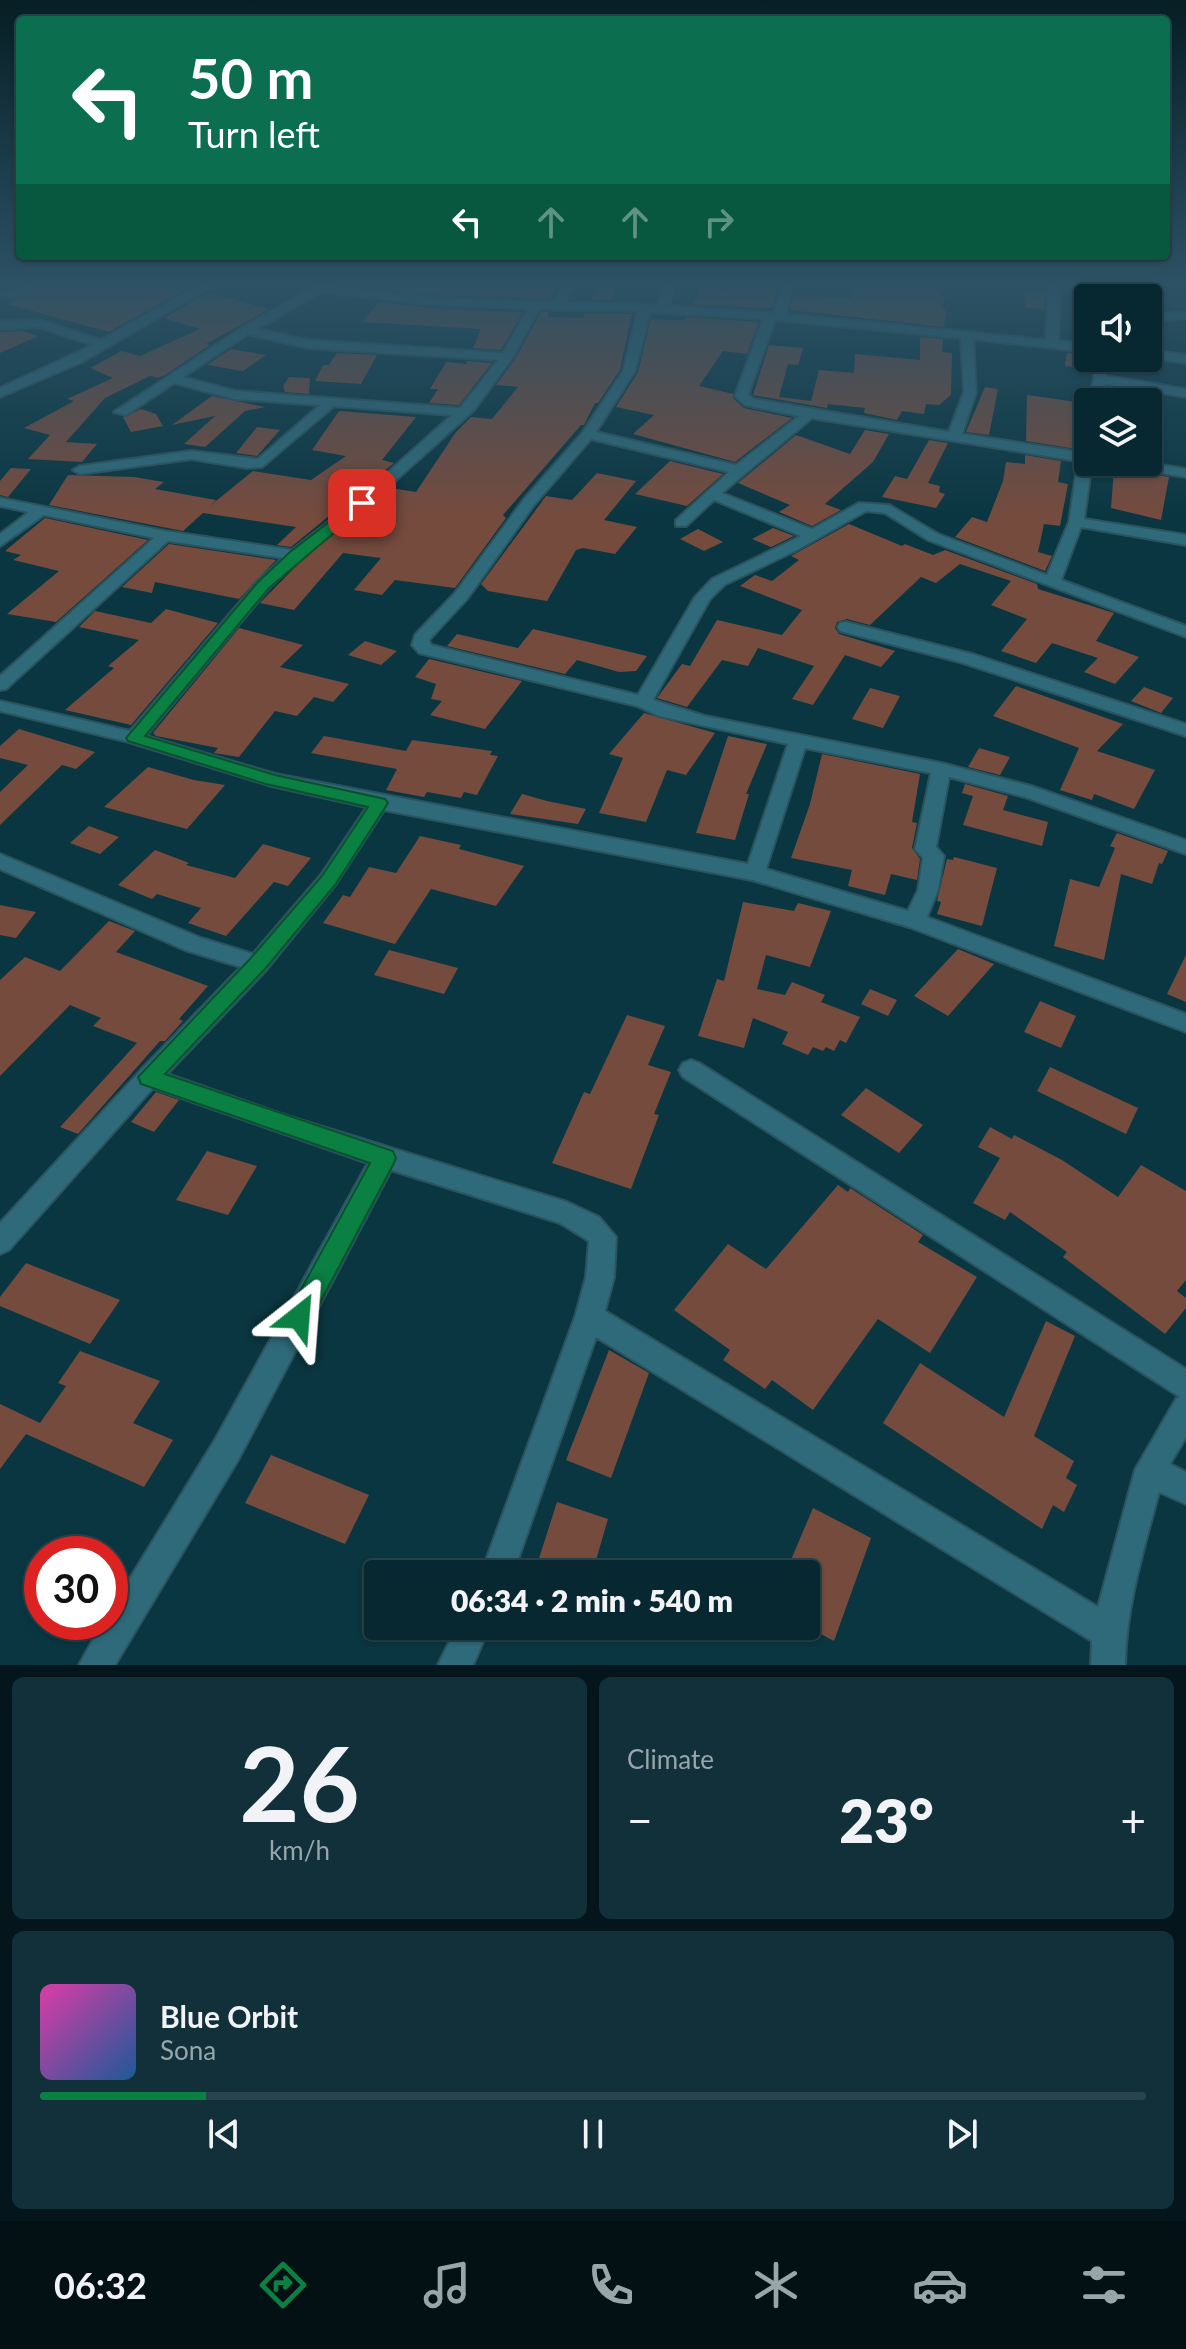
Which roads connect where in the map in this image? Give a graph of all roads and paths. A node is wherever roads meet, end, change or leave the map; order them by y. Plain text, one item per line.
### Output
1 (70, 361) edge
2 (199, 361) edge
3 (504, 361) edge
4 (633, 361) edge
5 (756, 361) edge
6 (966, 361) edge
7 (1162, 362) edge
8 (1100, 372) edge
9 (1183, 375) edge
10 (172, 378) junction
11 (1100, 379) junction
12 (1098, 388) edge
13 (0, 393) edge
14 (330, 403) junction
15 (121, 412) dead end
16 (461, 412) junction
17 (809, 414) junction
18 (588, 434) junction
19 (954, 438) junction
20 (1074, 455) edge
21 (1162, 469) edge
22 (80, 470) dead end
23 (739, 470) junction
24 (1186, 473) edge
25 (1084, 476) edge
26 (712, 494) junction
27 (0, 502) edge
28 (42, 510) junction
29 (1076, 522) junction
30 (681, 523) dead end
31 (813, 535) junction
32 (165, 536) junction
33 (1186, 540) edge
34 (0, 541) edge
35 (295, 555) junction
36 (1052, 583) junction
37 (846, 627) dead end
38 (1186, 632) edge
39 (0, 685) edge
40 (643, 702) junction
41 (0, 706) edge
42 (1186, 730) edge
43 (134, 738) junction
44 (798, 741) junction
45 (941, 769) junction
46 (379, 803) junction
47 (1186, 847) edge
48 (0, 861) edge
49 (755, 873) junction
50 (915, 921) junction
51 (258, 964) junction
52 (1186, 1023) edge
53 (691, 1070) dead end
54 (149, 1077) junction
55 (384, 1158) junction
56 (0, 1242) edge
57 (589, 1317) junction
58 (1186, 1385) edge
59 (1186, 1409) edge
60 (1150, 1470) junction
61 (1186, 1489) edge
62 (502, 1560) edge
63 (1109, 1632) junction
64 (467, 1640) edge
65 (96, 1665) edge
66 (455, 1665) edge
67 (1108, 1665) edge

1 - 13 street
2 - 10 street
3 - 16 street
4 - 18 street
5 - 17 street
6 - 19 street
7 - 9 street
8 - 11 street
9 - 11 street
10 - 14 street
10 - 15 street
11 - 12 street
14 - 16 street
14 - 22 street
16 - 35 street
17 - 19 street
17 - 23 street
18 - 23 street
18 - 40 street
19 - 20 street
21 - 24 street
23 - 26 street
25 - 29 street
26 - 30 street
26 - 31 street
27 - 28 street
28 - 32 street
28 - 34 street
29 - 33 street
29 - 36 street
31 - 36 street
31 - 40 street
32 - 35 street
32 - 39 street
35 - 43 street
36 - 38 street
37 - 42 street
40 - 44 street
41 - 43 street
43 - 46 street
44 - 45 street
44 - 49 street
45 - 47 street
45 - 50 street
46 - 49 street
46 - 51 street
48 - 51 street
49 - 50 street
50 - 52 street
51 - 54 street
53 - 58 street
54 - 55 street
54 - 56 street
55 - 57 street
55 - 65 street
57 - 62 street
57 - 63 street
59 - 60 street
60 - 61 street
60 - 63 street
63 - 67 street
64 - 66 street

